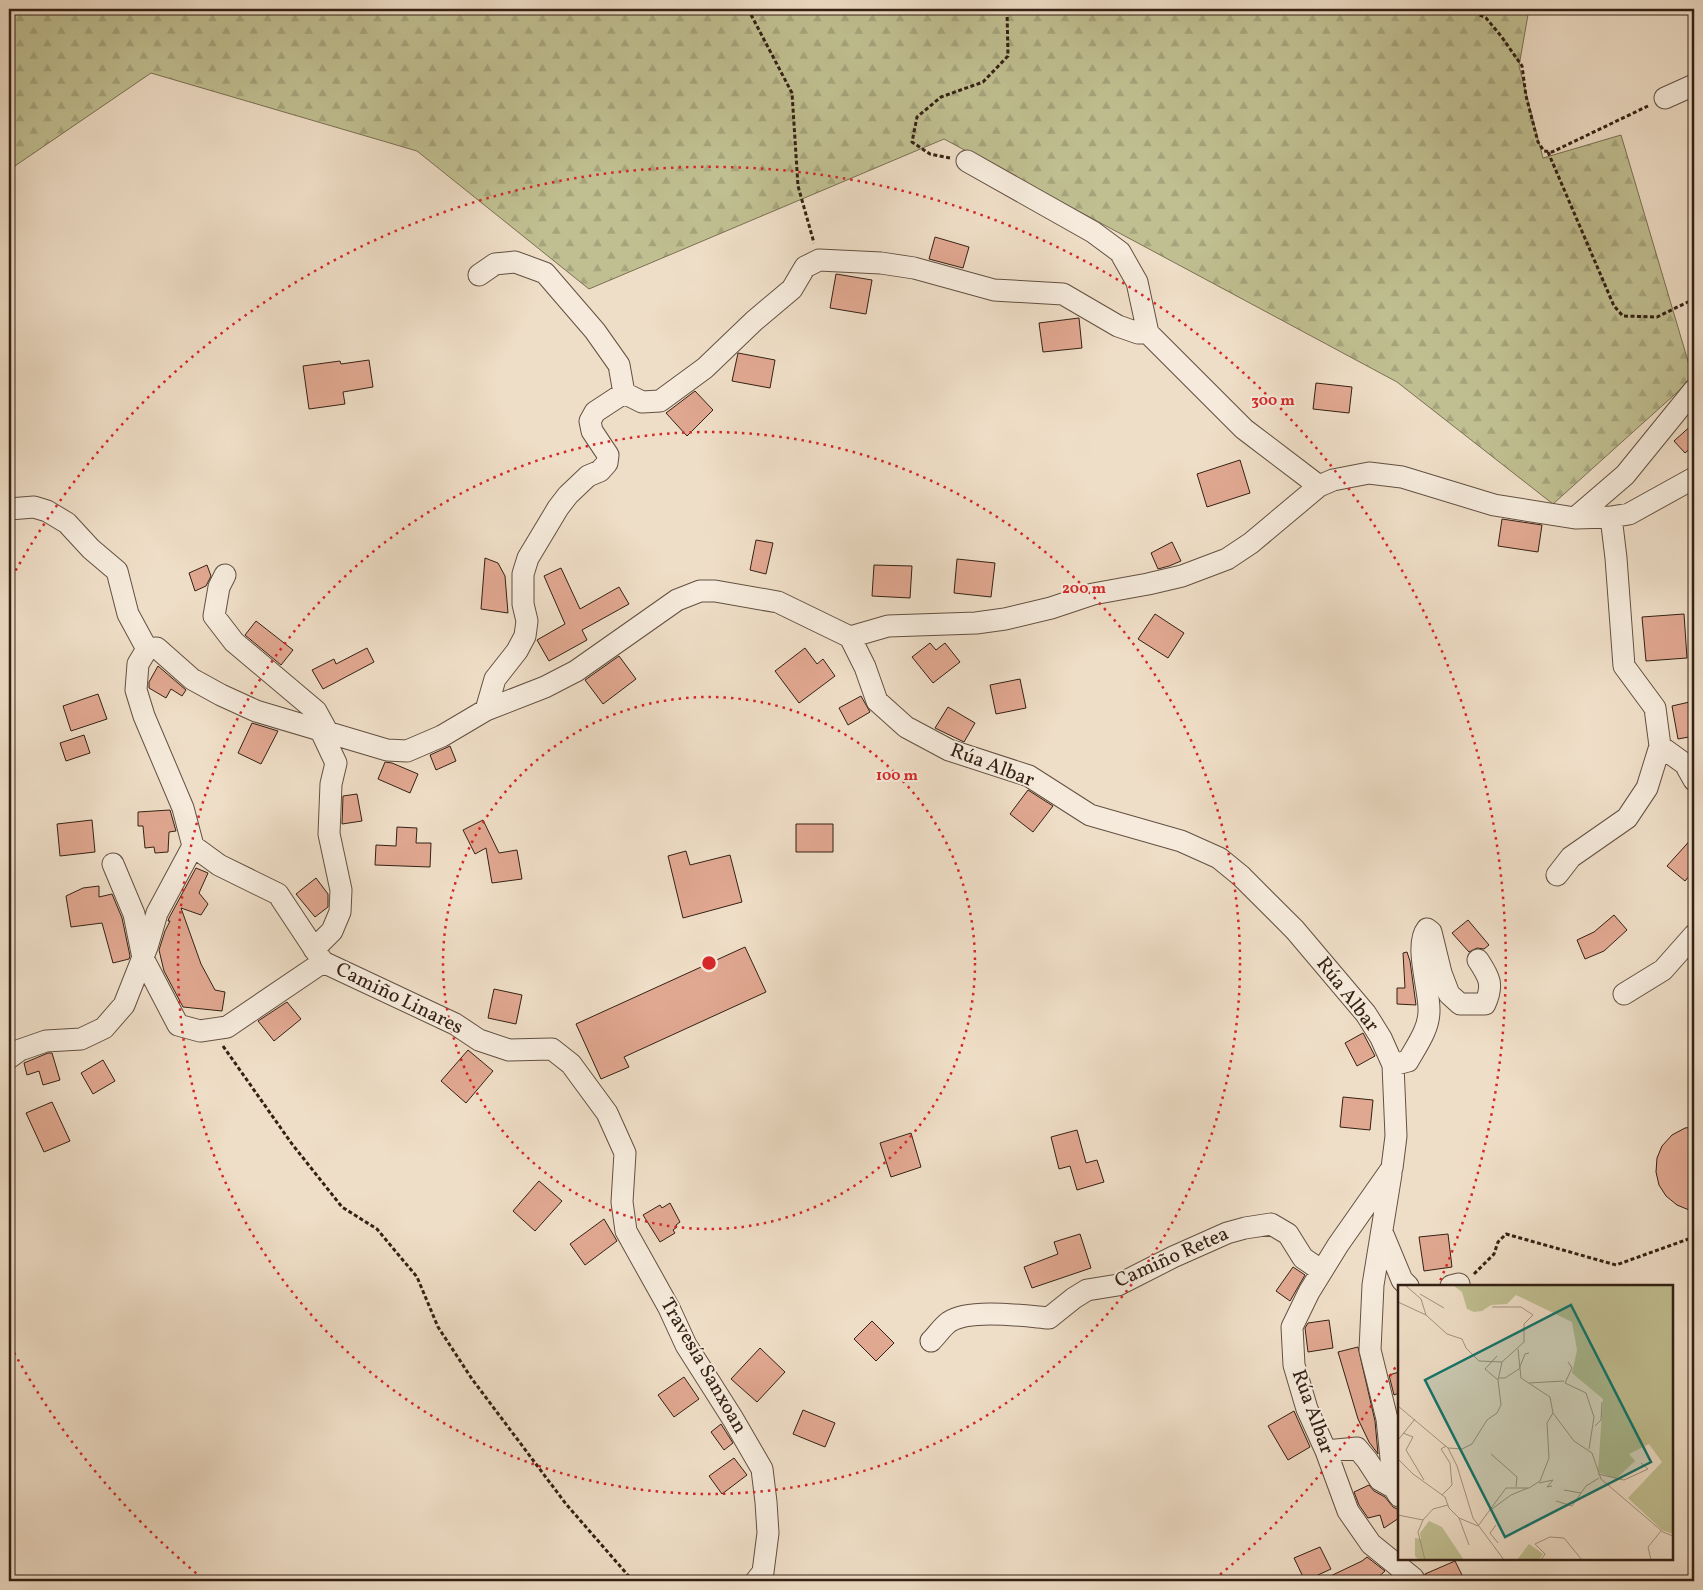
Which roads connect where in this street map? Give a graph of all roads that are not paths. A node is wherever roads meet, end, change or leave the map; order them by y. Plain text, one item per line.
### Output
1 (1694, 85) edge
2 (1665, 98) road end
3 (967, 161) dead end
4 (479, 275) dead end
5 (1148, 333) junction
6 (1694, 390) edge
7 (624, 393) junction
8 (1694, 478) edge
9 (1319, 486) junction
10 (9, 509) edge
11 (1611, 517) junction
12 (1575, 518) junction
13 (225, 574) dead end
14 (850, 637) junction
15 (147, 649) junction
16 (486, 710) junction
17 (323, 730) junction
18 (1660, 746) junction
19 (1694, 780) edge
20 (193, 846) junction
21 (113, 864) dead end
22 (1557, 875) dead end
23 (1694, 935) edge
24 (319, 955) junction
25 (143, 958) junction
26 (1478, 960) dead end
27 (1624, 994) dead end
28 (9, 1058) edge
29 (1393, 1065) junction
30 (625, 1154) joint
31 (1392, 1168) junction
32 (1382, 1232) junction
33 (1322, 1271) junction
34 (1407, 1285) edge
35 (931, 1341) dead end
36 (1326, 1451) junction
37 (1397, 1492) edge
38 (1414, 1573) edge
39 (756, 1581) edge

1 - 2 street
3 - 5 street
4 - 7 street
5 - 7 street
5 - 9 street
6 - 12 street
7 - 16 street
8 - 11 street
9 - 12 street
9 - 14 street
10 - 15 street
11 - 12 street
11 - 18 street
13 - 17 street
14 - 16 street
14 - 29 street, Rúa Albar
15 - 17 street
15 - 20 street
16 - 17 street
17 - 24 street
18 - 19 street
18 - 22 street
20 - 24 street, Camiño Linares
20 - 25 street
21 - 25 street
23 - 27 street
24 - 25 street
24 - 30 street, Camiño Linares
25 - 28 street
26 - 29 street
29 - 31 street, Rúa Albar
30 - 39 street, Travesía Sanxoan
31 - 32 street
31 - 33 street, Rúa Albar
32 - 34 street
32 - 37 street
33 - 35 street, Camiño Retea
33 - 36 street, Rúa Albar
36 - 37 street
36 - 38 street, Rúa Albar

